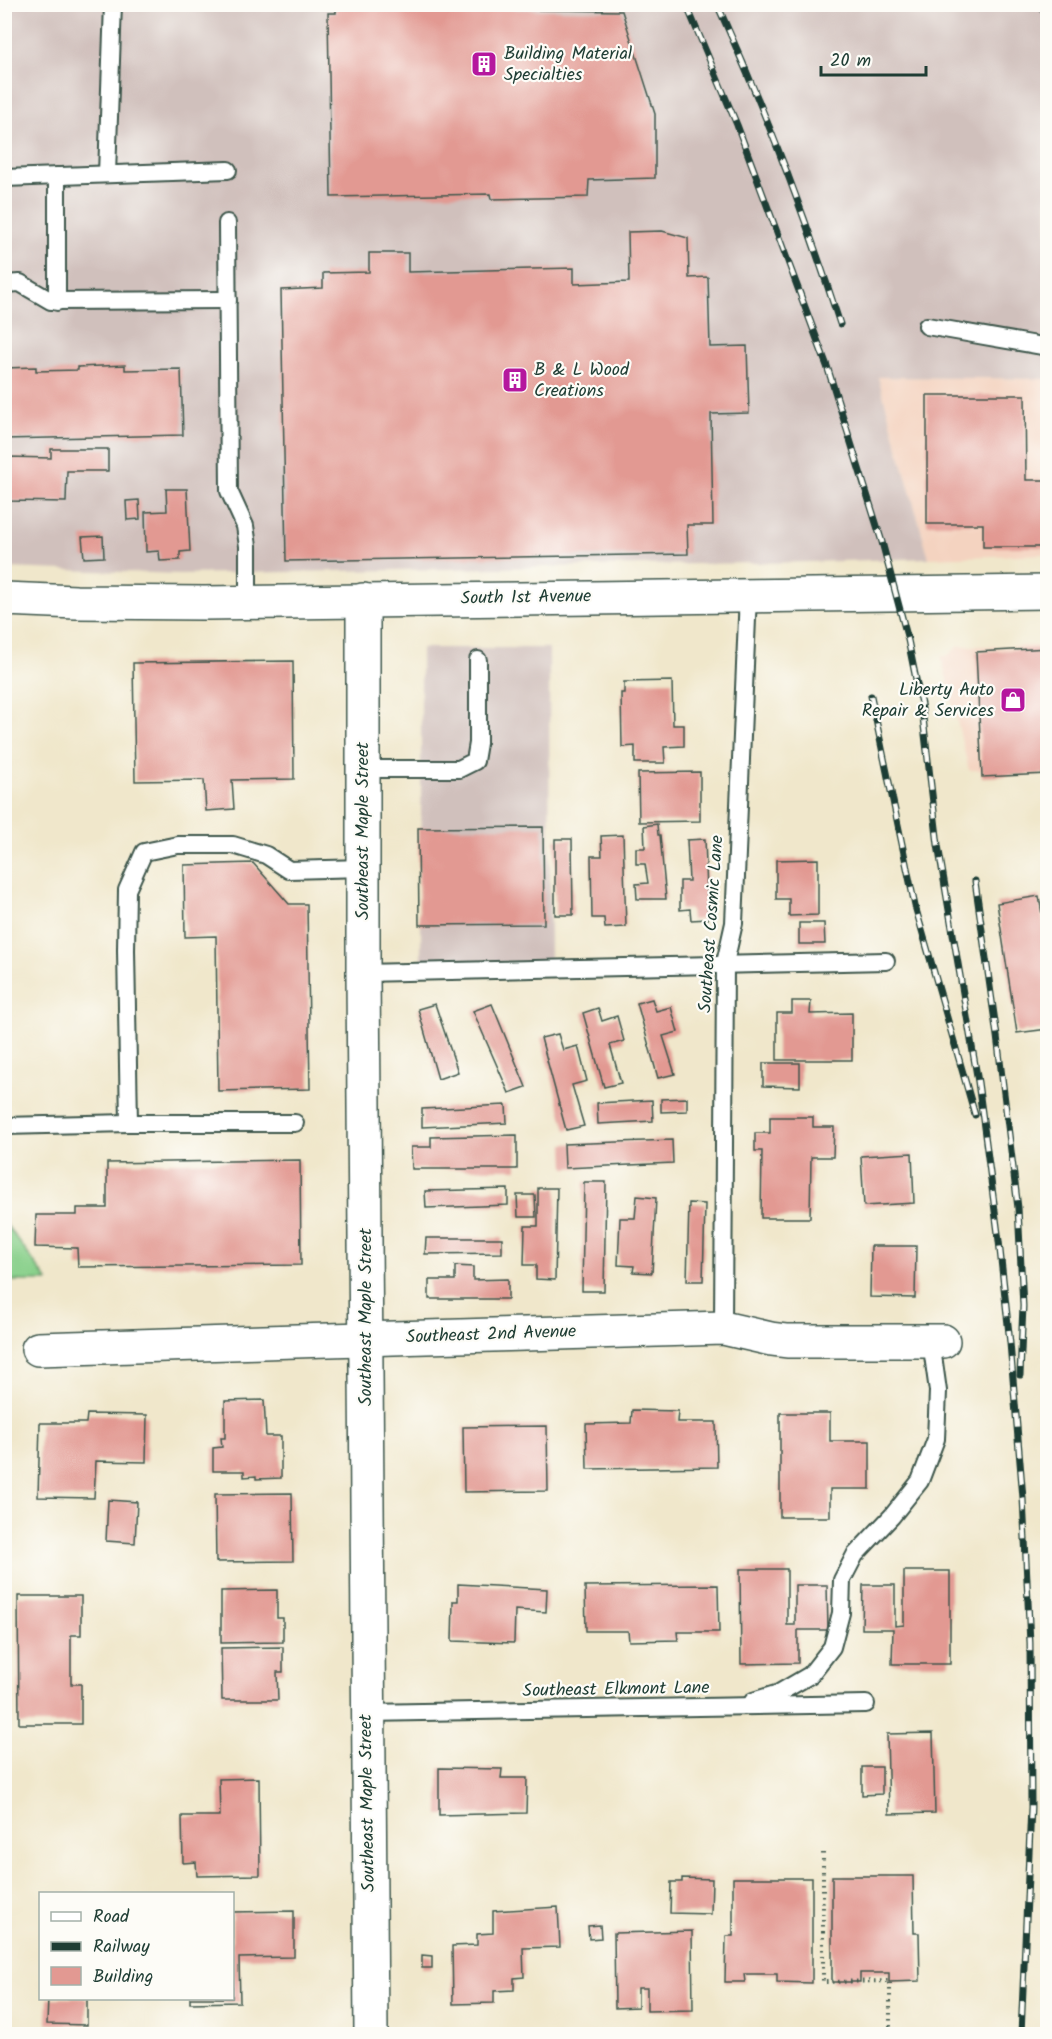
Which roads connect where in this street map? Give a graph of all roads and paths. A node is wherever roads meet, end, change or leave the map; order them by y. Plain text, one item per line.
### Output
1 (113, 4) edge
2 (228, 170) dead end
3 (107, 174) junction
4 (57, 176) junction
5 (4, 178) edge
6 (227, 223) dead end
7 (4, 284) edge
8 (228, 300) junction
9 (57, 302) junction
10 (927, 326) dead end
11 (1047, 347) edge
12 (1047, 592) edge
13 (748, 595) junction
14 (4, 599) edge
15 (363, 600) junction
16 (248, 603) junction
17 (478, 660) dead end
18 (363, 769) junction
19 (363, 868) junction
20 (886, 961) dead end
21 (725, 963) junction
22 (363, 973) junction
23 (129, 1123) junction
24 (295, 1123) dead end
25 (4, 1126) edge
26 (723, 1328) junction
27 (366, 1338) junction
28 (937, 1341) joint
29 (38, 1349) dead end
30 (866, 1704) dead end
31 (737, 1707) junction
32 (368, 1713) junction
33 (823, 1853) dead end
34 (370, 2034) edge
35 (890, 2034) edge

1 - 3 lane
2 - 3 lane
3 - 4 lane
4 - 5 lane
4 - 9 lane
6 - 8 lane
7 - 9 lane
8 - 9 lane
8 - 16 lane
10 - 11 lane
12 - 13 street, South 1st Avenue
13 - 15 street, South 1st Avenue
13 - 21 lane, Southeast Cosmic Lane
14 - 16 street, South 1st Avenue
15 - 16 street, South 1st Avenue
15 - 18 street, Southeast Maple Street
17 - 18 lane
18 - 19 street, Southeast Maple Street
19 - 22 street, Southeast Maple Street
19 - 23 lane
20 - 21 lane
21 - 22 lane
21 - 26 lane, Southeast Cosmic Lane
22 - 27 street, Southeast Maple Street
23 - 24 lane
23 - 25 lane
26 - 27 street, Southeast 2nd Avenue
26 - 28 street, Southeast 2nd Avenue
27 - 29 street, Southeast 2nd Avenue
27 - 32 street, Southeast Maple Street
28 - 31 lane
30 - 31 lane, Southeast Elkmont Lane
31 - 32 lane, Southeast Elkmont Lane
32 - 34 street, Southeast Maple Street
33 - 35 path

